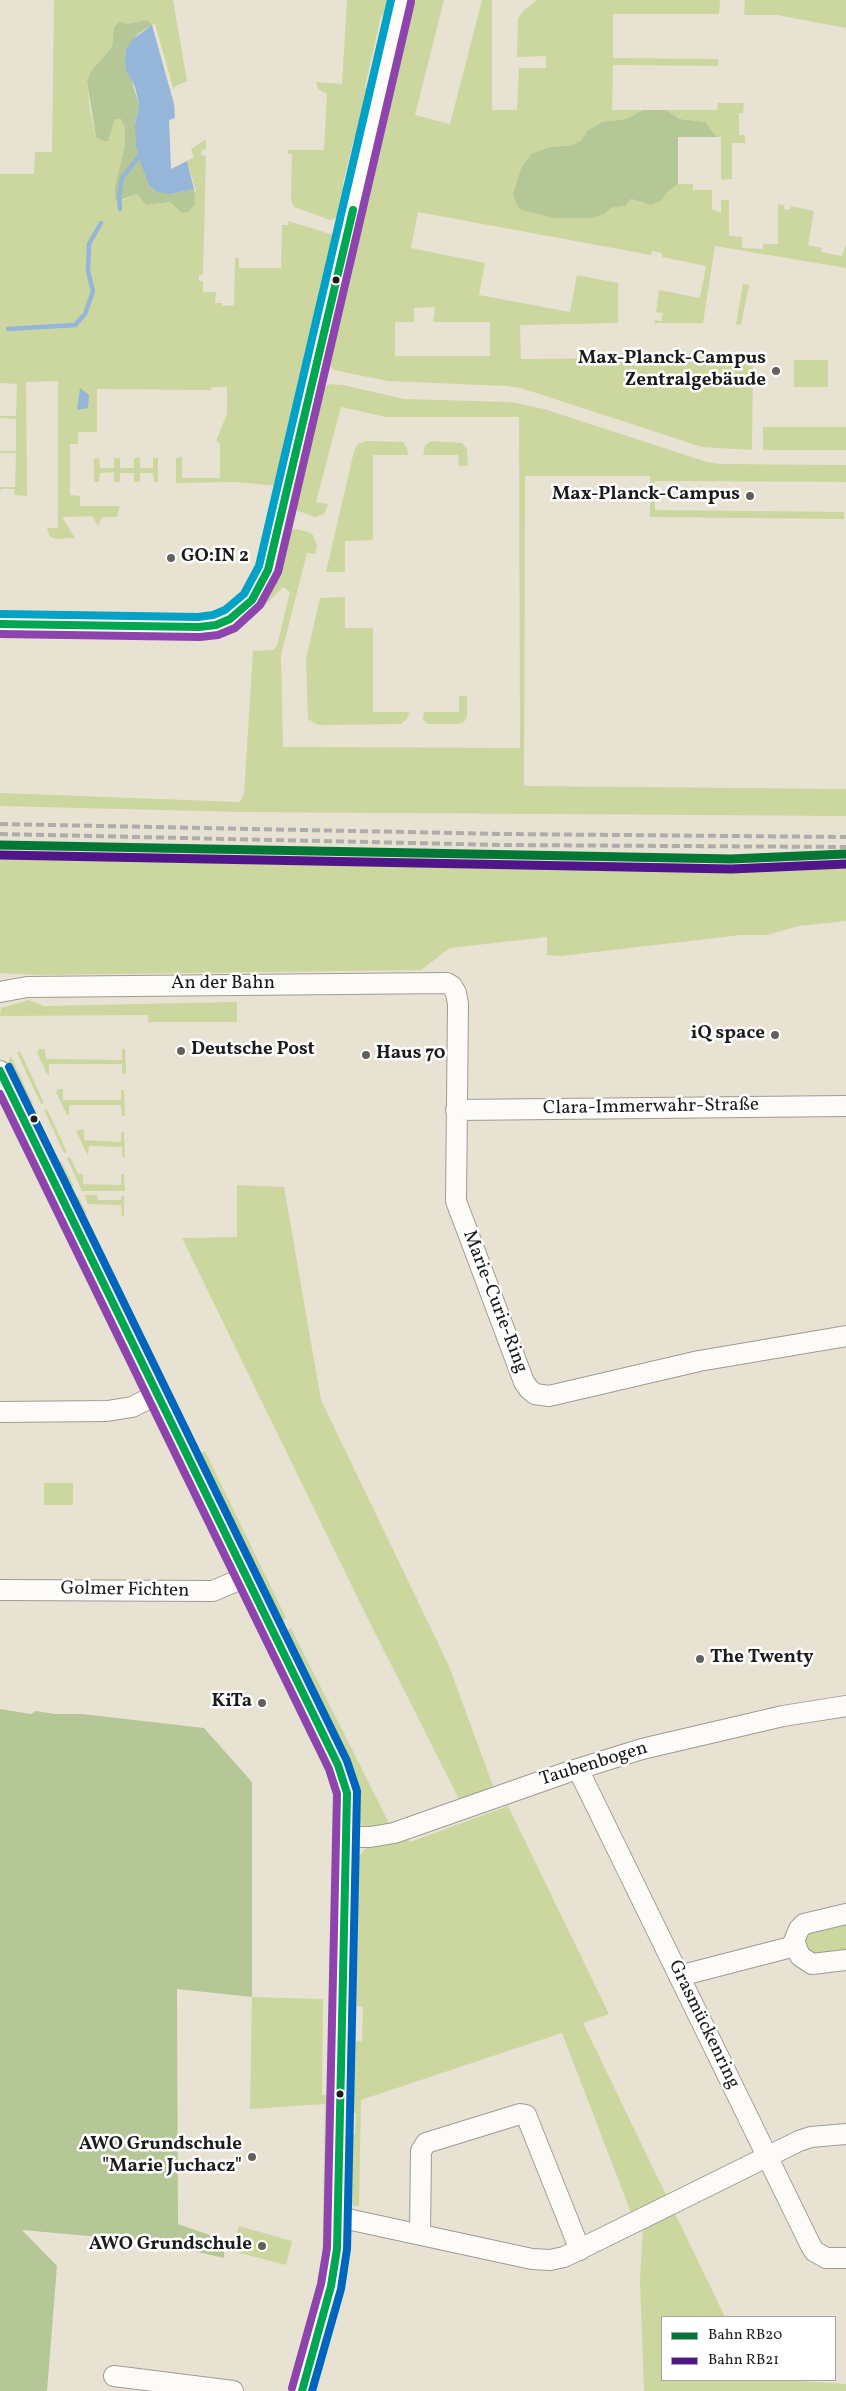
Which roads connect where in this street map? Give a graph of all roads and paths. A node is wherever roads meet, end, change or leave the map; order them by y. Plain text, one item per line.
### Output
1 (400, 0) edge
2 (0, 624) edge
3 (447, 984) joint
4 (0, 992) edge
5 (0, 1071) edge
6 (846, 1106) edge
7 (456, 1110) junction
8 (846, 1336) edge
9 (158, 1394) junction
10 (0, 1412) edge
11 (248, 1576) junction
12 (0, 1590) edge
13 (846, 1706) edge
14 (578, 1769) junction
15 (347, 1837) junction
16 (846, 1914) edge
17 (795, 1946) junction
18 (846, 1960) edge
19 (679, 1976) junction
20 (846, 2134) edge
21 (768, 2158) junction
22 (338, 2216) junction
23 (420, 2234) junction
24 (580, 2250) junction
25 (846, 2258) edge
26 (114, 2376) dead end
27 (233, 2391) edge
28 (302, 2391) edge

1 - 2 street
3 - 4 street, An der Bahn
3 - 7 street, Marie-Curie-Ring
5 - 9 street
6 - 7 street, Clara-Immerwahr-Straße
7 - 8 street, Marie-Curie-Ring
9 - 10 street
9 - 11 street
11 - 12 street, Golmer Fichten
11 - 15 street
13 - 14 street, Taubenbogen
14 - 15 street, Taubenbogen
14 - 19 street, Grasmückenring
15 - 22 street
16 - 17 street
17 - 18 street
17 - 19 street
19 - 21 street, Grasmückenring
20 - 21 street
21 - 24 street
21 - 25 street, Grasmückenring
22 - 23 street
22 - 28 street
23 - 24 street
23 - 24 street
26 - 27 street

